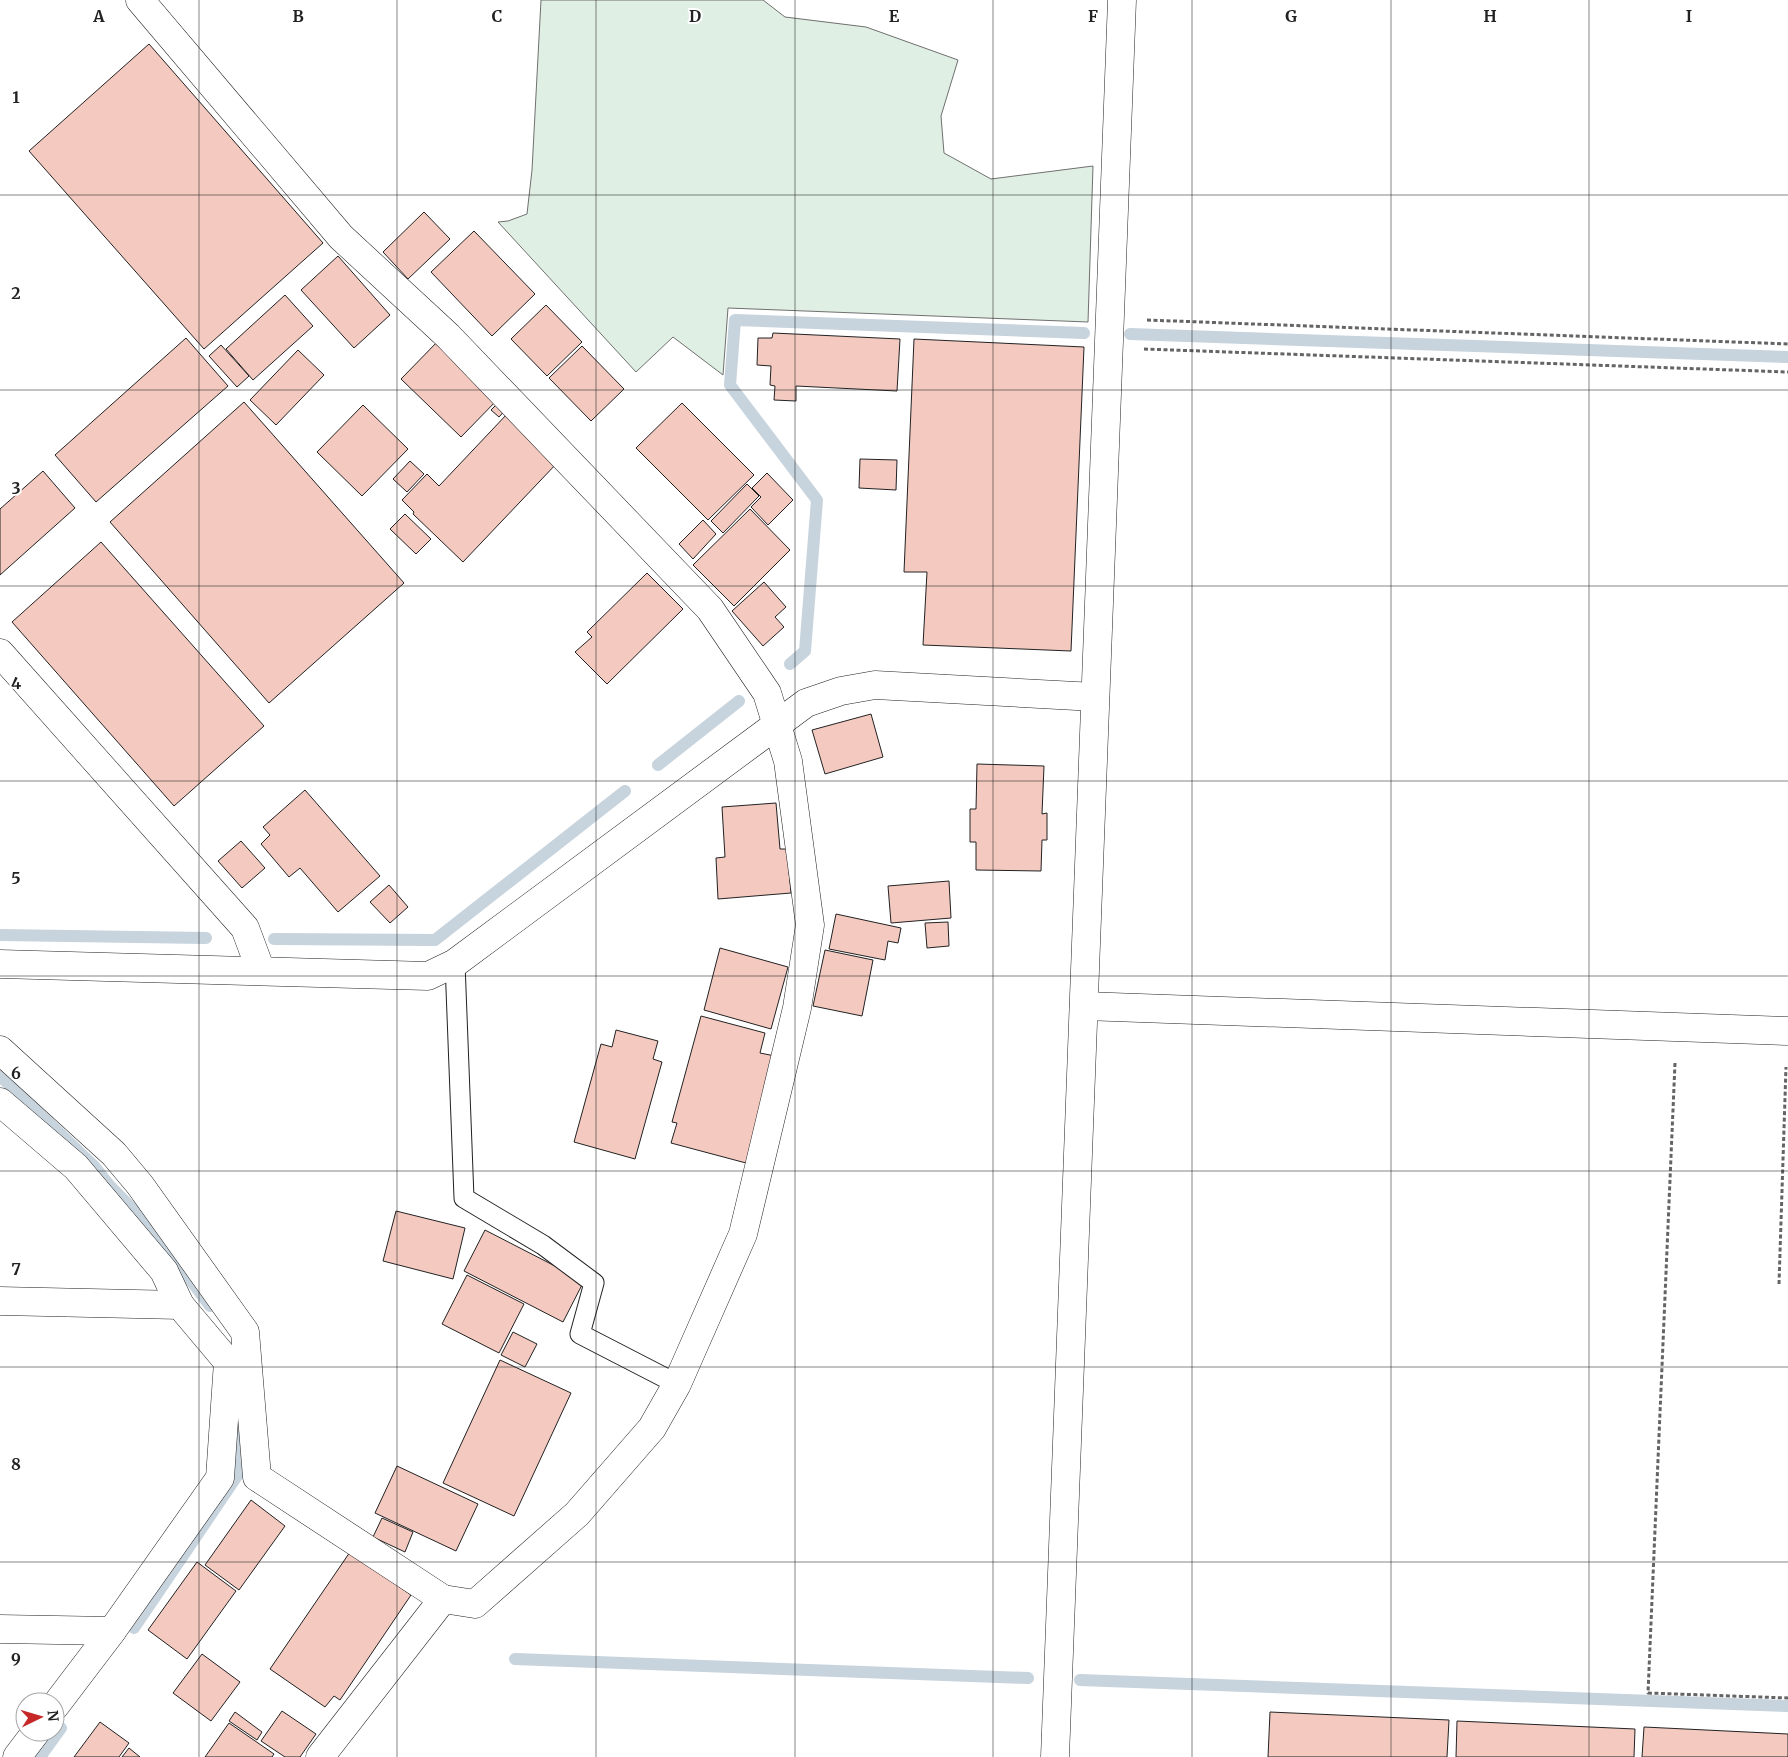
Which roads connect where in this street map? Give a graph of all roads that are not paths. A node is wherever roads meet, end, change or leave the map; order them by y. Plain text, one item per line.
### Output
1 (140, 0) edge
2 (1122, 0) edge
3 (0, 653) edge
4 (1095, 697) junction
5 (778, 724) junction
6 (455, 963) junction
7 (0, 964) edge
8 (261, 971) junction
9 (1084, 1006) junction
10 (1788, 1031) edge
11 (0, 1050) edge
12 (0, 1102) edge
13 (0, 1301) edge
14 (180, 1305) junction
15 (677, 1384) junction
16 (444, 1599) junction
17 (0, 1629) edge
18 (112, 1631) junction
19 (65, 1693) edge
20 (28, 1742) edge
21 (17, 1757) edge
22 (320, 1757) edge
23 (1055, 1757) edge

1 - 5 street
2 - 4 street
3 - 8 street
4 - 5 street
4 - 9 street
5 - 6 street
5 - 15 street
6 - 8 street
6 - 15 lane
7 - 8 street
9 - 10 street
9 - 23 street
11 - 16 street
12 - 14 street
13 - 14 street
14 - 18 street
15 - 16 street
16 - 22 street
17 - 18 street
18 - 19 street
20 - 21 street

